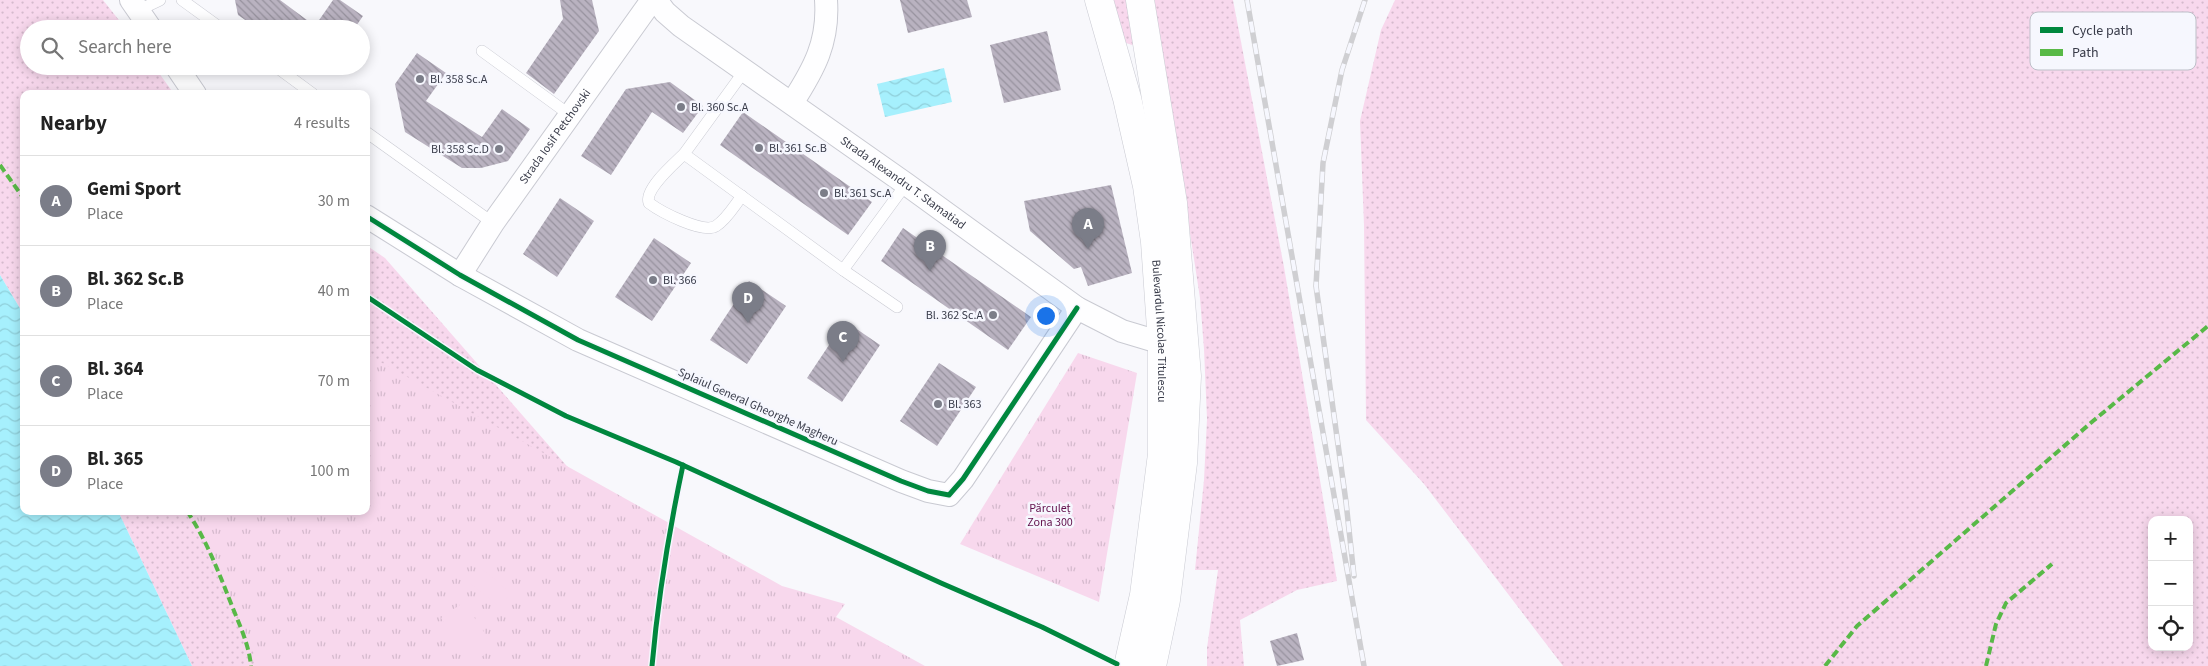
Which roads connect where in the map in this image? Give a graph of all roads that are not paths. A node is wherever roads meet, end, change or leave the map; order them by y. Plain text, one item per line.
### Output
1 (160, 0) edge
2 (182, 0) edge
3 (654, 0) edge
4 (826, 0) edge
5 (1099, 0) edge
6 (1140, 0) edge
7 (140, 13) edge
8 (210, 20) edge
9 (482, 51) dead end
10 (745, 70) junction
11 (182, 75) edge
12 (287, 75) edge
13 (192, 90) edge
14 (308, 90) edge
15 (792, 103) junction
16 (570, 115) junction
17 (370, 135) edge
18 (684, 154) junction
19 (906, 184) junction
20 (742, 196) junction
21 (370, 219) edge
22 (493, 222) junction
23 (844, 270) junction
24 (460, 275) junction
25 (897, 308) dead end
26 (1077, 308) junction
27 (1162, 342) junction
28 (1133, 666) edge

1 - 7 lane
2 - 8 lane
3 - 10 street, Strada Alexandru T. Stamatiad
3 - 16 street, Strada Iosif Petchovski
4 - 15 street
5 - 27 main road, Bulevardul Nicolae Titulescu
6 - 28 main road, Bulevardul Nicolae Titulescu
9 - 16 lane
10 - 15 street, Strada Alexandru T. Stamatiad
10 - 18 lane
11 - 13 street
12 - 14 lane
15 - 19 street, Strada Alexandru T. Stamatiad
16 - 22 street, Strada Iosif Petchovski
17 - 22 lane
18 - 20 lane
18 - 20 lane
19 - 23 lane
19 - 26 street, Strada Alexandru T. Stamatiad
20 - 23 lane
21 - 24 street, Splaiul General Gheorghe Magheru
22 - 24 street, Strada Iosif Petchovski
23 - 25 lane
24 - 26 street, Splaiul General Gheorghe Magheru
26 - 27 street, Strada Alexandru T. Stamatiad
27 - 28 main road, Bulevardul Nicolae Titulescu

